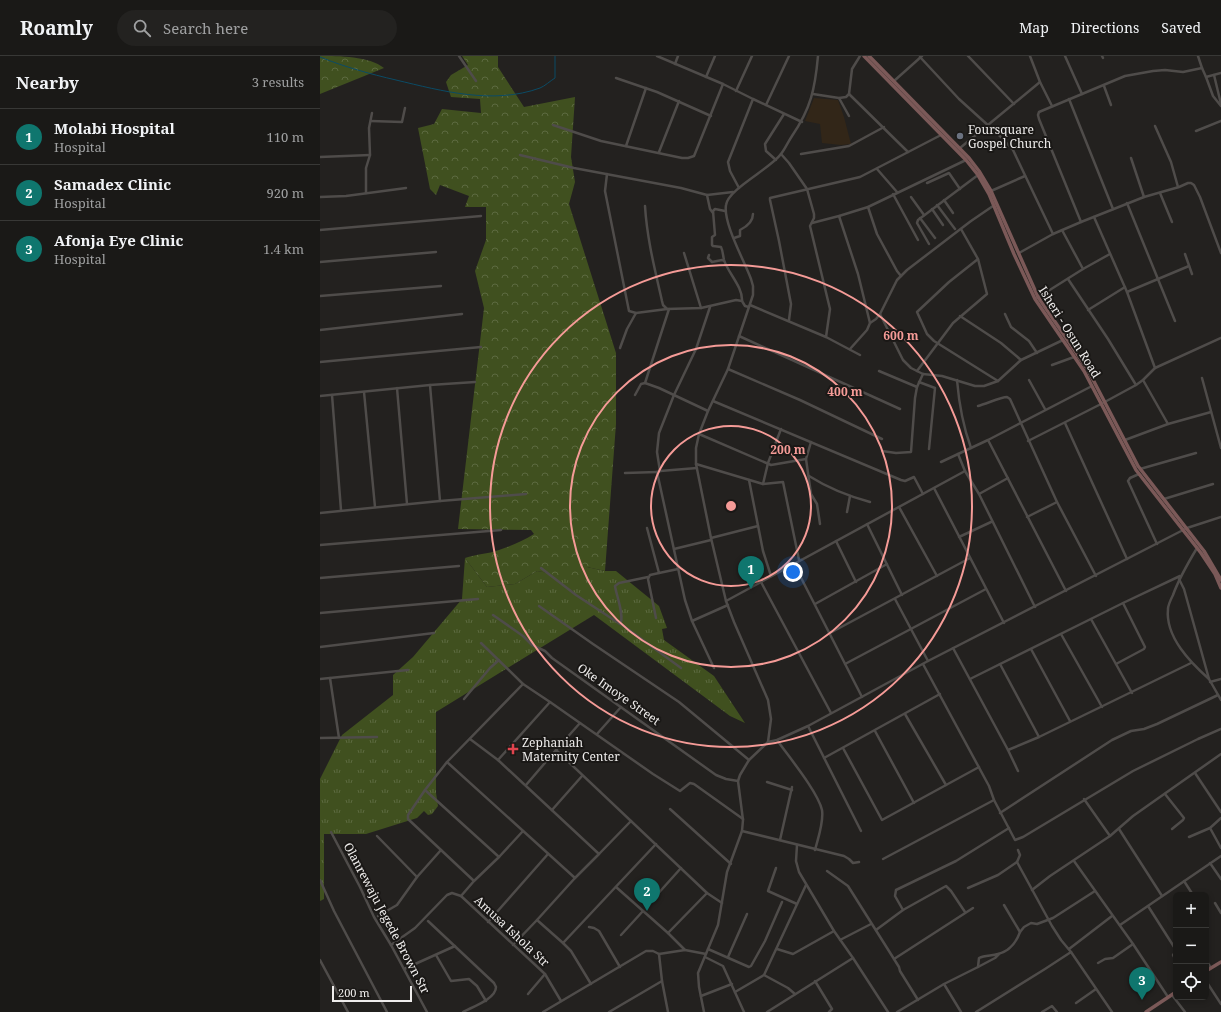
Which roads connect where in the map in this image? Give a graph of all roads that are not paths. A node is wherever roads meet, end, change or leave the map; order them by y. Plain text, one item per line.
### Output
1 (459, 56) edge
2 (657, 56) edge
3 (678, 56) edge
4 (715, 56) edge
5 (752, 56) edge
6 (789, 56) edge
7 (818, 56) edge
8 (860, 56) edge
9 (864, 56) edge
10 (869, 56) edge
11 (968, 56) edge
12 (1030, 56) edge
13 (1065, 56) edge
14 (1198, 56) edge
15 (921, 57) edge
16 (675, 64) junction
17 (1202, 68) junction
18 (1221, 73) edge
19 (1214, 75) junction
20 (706, 77) junction
21 (1206, 77) junction
22 (616, 78) dead end
23 (476, 81) dead end
24 (894, 81) junction
25 (1040, 82) junction
26 (723, 84) junction
27 (1104, 86) junction
28 (646, 88) junction
29 (736, 91) junction
30 (813, 94) junction
31 (848, 94) junction
32 (1082, 94) junction
33 (839, 98) junction
34 (753, 99) junction
35 (1069, 99) junction
36 (678, 101) junction
37 (1014, 104) junction
38 (766, 105) junction
39 (1111, 105) dead end
40 (1052, 106) junction
41 (1221, 106) edge
42 (405, 108) dead end
43 (372, 113) dead end
44 (784, 114) junction
45 (711, 116) junction
46 (849, 116) dead end
47 (370, 120) junction
48 (1221, 121) edge
49 (802, 122) junction
50 (553, 125) dead end
51 (987, 125) junction
52 (1155, 126) dead end
53 (884, 127) junction
54 (1196, 131) dead end
55 (941, 135) junction
56 (626, 146) junction
57 (960, 148) junction
58 (658, 152) junction
59 (908, 152) junction
60 (781, 154) junction
61 (801, 154) dead end
62 (370, 155) junction
63 (520, 155) dead end
64 (320, 157) edge
65 (1131, 158) dead end
66 (776, 160) junction
67 (966, 160) junction
68 (877, 169) junction
69 (607, 174) junction
70 (978, 175) junction
71 (1026, 176) junction
72 (927, 183) dead end
73 (1178, 187) junction
74 (406, 188) dead end
75 (739, 188) junction
76 (807, 189) junction
77 (960, 189) junction
78 (991, 191) junction
79 (733, 192) junction
80 (897, 192) junction
81 (366, 193) junction
82 (1160, 193) junction
83 (893, 194) junction
84 (707, 195) junction
85 (320, 197) edge
86 (912, 197) dead end
87 (1144, 197) junction
88 (944, 200) junction
89 (1127, 204) junction
90 (937, 205) junction
91 (645, 206) dead end
92 (993, 206) junction
93 (868, 207) junction
94 (1113, 209) junction
95 (932, 210) junction
96 (726, 211) junction
97 (713, 213) junction
98 (953, 213) dead end
99 (753, 214) dead end
100 (481, 216) dead end
101 (839, 216) junction
102 (924, 216) junction
103 (1094, 217) junction
104 (920, 218) junction
105 (1081, 222) junction
106 (1172, 222) dead end
107 (811, 223) junction
108 (943, 225) dead end
109 (955, 229) dead end
110 (961, 229) junction
111 (320, 230) edge
112 (1062, 230) junction
113 (1053, 234) junction
114 (734, 238) junction
115 (935, 238) dead end
116 (918, 240) dead end
117 (929, 244) dead end
118 (436, 252) dead end
119 (684, 253) dead end
120 (1018, 253) junction
121 (1221, 253) edge
122 (1110, 254) junction
123 (1185, 254) dead end
124 (709, 255) dead end
125 (978, 259) junction
126 (724, 261) junction
127 (320, 262) edge
128 (1189, 266) junction
129 (1083, 269) junction
130 (1192, 274) dead end
131 (901, 276) junction
132 (1068, 279) junction
133 (1158, 279) junction
134 (441, 286) dead end
135 (1125, 287) junction
136 (1127, 292) junction
137 (320, 296) edge
138 (1037, 298) junction
139 (742, 301) junction
140 (749, 306) junction
141 (710, 307) junction
142 (701, 308) junction
143 (668, 309) junction
144 (1088, 310) junction
145 (636, 312) junction
146 (462, 314) dead end
147 (880, 314) junction
148 (1004, 314) dead end
149 (960, 316) junction
150 (789, 320) junction
151 (1175, 321) dead end
152 (870, 323) junction
153 (320, 330) edge
154 (740, 336) junction
155 (826, 337) junction
156 (1221, 338) edge
157 (1063, 340) junction
158 (937, 343) junction
159 (481, 347) dead end
160 (620, 348) dead end
161 (850, 349) junction
162 (1038, 353) junction
163 (860, 355) dead end
164 (1075, 356) junction
165 (1021, 360) junction
166 (320, 362) edge
167 (1052, 365) dead end
168 (1155, 368) junction
169 (728, 369) junction
170 (879, 371) dead end
171 (916, 371) junction
172 (923, 374) junction
173 (1202, 378) dead end
174 (957, 380) junction
175 (1029, 380) dead end
176 (1143, 380) junction
177 (998, 381) junction
178 (475, 382) dead end
179 (919, 382) junction
180 (645, 383) junction
181 (430, 385) junction
182 (1136, 385) junction
183 (1092, 386) junction
184 (917, 387) junction
185 (397, 388) junction
186 (364, 392) junction
187 (332, 395) junction
188 (635, 395) dead end
189 (674, 395) junction
190 (320, 396) edge
191 (712, 401) junction
192 (1103, 403) junction
193 (978, 406) dead end
194 (900, 409) dead end
195 (1045, 409) junction
196 (708, 411) junction
197 (1211, 412) junction
198 (1020, 423) junction
199 (1065, 423) junction
200 (1168, 424) junction
201 (781, 429) junction
202 (699, 434) junction
203 (882, 439) dead end
204 (988, 440) junction
205 (1124, 440) junction
206 (1028, 441) junction
207 (811, 442) junction
208 (929, 448) dead end
209 (971, 448) junction
210 (1221, 448) edge
211 (882, 451) dead end
212 (1196, 453) dead end
213 (958, 454) junction
214 (806, 460) junction
215 (941, 462) dead end
216 (768, 464) junction
217 (697, 466) junction
218 (1140, 469) junction
219 (658, 471) junction
220 (965, 471) junction
221 (625, 473) dead end
222 (1139, 474) junction
223 (809, 476) junction
224 (1008, 478) junction
225 (749, 480) junction
226 (763, 484) junction
227 (1213, 484) dead end
228 (934, 488) junction
229 (526, 494) dead end
230 (923, 494) junction
231 (979, 494) junction
232 (850, 496) junction
233 (1164, 499) junction
234 (440, 501) junction
235 (870, 502) dead end
236 (1057, 502) junction
237 (407, 504) junction
238 (375, 507) junction
239 (899, 507) junction
240 (341, 510) junction
241 (847, 512) dead end
242 (320, 513) edge
243 (1027, 517) junction
244 (1221, 517) edge
245 (991, 522) junction
246 (820, 524) dead end
247 (866, 524) junction
248 (758, 526) junction
249 (647, 528) dead end
250 (1186, 529) junction
251 (501, 530) dead end
252 (959, 537) junction
253 (711, 539) junction
254 (836, 541) junction
255 (1157, 544) junction
256 (320, 545) edge
257 (1197, 548) junction
258 (674, 549) junction
259 (970, 558) junction
260 (1127, 559) junction
261 (799, 560) junction
262 (794, 564) junction
263 (887, 564) junction
264 (459, 566) dead end
265 (541, 568) dead end
266 (678, 569) junction
267 (1219, 572) edge
268 (659, 573) junction
269 (771, 576) junction
270 (936, 576) junction
271 (1096, 576) junction
272 (1180, 576) junction
273 (648, 577) junction
274 (320, 578) edge
275 (1179, 579) junction
276 (1221, 580) edge
277 (761, 582) junction
278 (856, 582) junction
279 (1221, 588) edge
280 (986, 589) junction
281 (1066, 591) junction
282 (902, 595) junction
283 (478, 599) dead end
284 (895, 599) junction
285 (726, 601) junction
286 (1123, 603) junction
287 (815, 604) junction
288 (539, 606) dead end
289 (728, 606) junction
290 (1035, 607) junction
291 (320, 613) edge
292 (493, 615) dead end
293 (656, 618) dead end
294 (1091, 619) junction
295 (692, 621) junction
296 (1004, 623) junction
297 (620, 624) junction
298 (910, 629) junction
299 (434, 633) dead end
300 (830, 634) junction
301 (1061, 634) junction
302 (481, 643) dead end
303 (320, 647) edge
304 (953, 648) junction
305 (1031, 649) junction
306 (499, 660) junction
307 (928, 661) junction
308 (1191, 663) junction
309 (845, 664) junction
310 (923, 664) junction
311 (1000, 664) junction
312 (1116, 664) junction
313 (681, 668) dead end
314 (714, 668) dead end
315 (408, 670) dead end
316 (330, 678) junction
317 (320, 679) edge
318 (1221, 679) edge
319 (970, 680) junction
320 (1210, 681) junction
321 (523, 684) junction
322 (1132, 693) junction
323 (940, 694) junction
324 (1218, 695) junction
325 (862, 697) junction
326 (464, 699) dead end
327 (1221, 700) edge
328 (550, 702) junction
329 (621, 706) junction
330 (1102, 707) junction
331 (831, 713) junction
332 (905, 714) junction
333 (1070, 721) junction
334 (580, 723) junction
335 (808, 726) junction
336 (1221, 729) edge
337 (875, 731) junction
338 (597, 734) junction
339 (377, 737) dead end
340 (1039, 737) junction
341 (320, 738) edge
342 (339, 738) junction
343 (470, 739) junction
344 (777, 740) junction
345 (768, 742) junction
346 (843, 748) junction
347 (556, 750) junction
348 (1008, 750) junction
349 (1221, 754) edge
350 (824, 758) junction
351 (498, 760) junction
352 (750, 760) junction
353 (447, 762) junction
354 (979, 767) junction
355 (1018, 771) dead end
356 (1194, 773) junction
357 (582, 776) junction
358 (738, 781) junction
359 (767, 782) dead end
360 (526, 785) junction
361 (946, 786) junction
362 (426, 790) junction
363 (1165, 794) junction
364 (1084, 799) junction
365 (994, 800) junction
366 (914, 803) junction
367 (670, 809) dead end
368 (552, 810) junction
369 (1221, 812) edge
370 (1000, 813) junction
371 (1221, 818) edge
372 (743, 820) junction
373 (631, 821) junction
374 (1009, 828) junction
375 (1210, 828) junction
376 (1119, 829) junction
377 (1172, 829) dead end
378 (523, 831) junction
379 (742, 831) junction
380 (861, 831) dead end
381 (331, 832) dead end
382 (377, 836) dead end
383 (1110, 836) junction
384 (1189, 837) dead end
385 (780, 840) junction
386 (656, 844) junction
387 (797, 845) junction
388 (1221, 848) edge
389 (441, 850) junction
390 (815, 850) junction
391 (1018, 850) dead end
392 (548, 854) junction
393 (600, 854) junction
394 (1221, 856) edge
395 (499, 857) junction
396 (882, 859) dead end
397 (1074, 861) junction
398 (859, 862) dead end
399 (1017, 862) junction
400 (1210, 863) junction
401 (731, 864) junction
402 (681, 868) junction
403 (776, 868) dead end
404 (827, 871) dead end
405 (417, 877) junction
406 (575, 878) junction
407 (1221, 879) edge
408 (320, 880) edge
409 (474, 881) junction
410 (1184, 881) junction
411 (806, 885) junction
412 (616, 887) junction
413 (968, 888) dead end
414 (1032, 890) junction
415 (1095, 892) junction
416 (1191, 892) edge
417 (707, 893) junction
418 (461, 896) junction
419 (1162, 896) junction
420 (655, 897) dead end
421 (782, 902) dead end
422 (722, 903) junction
423 (1215, 903) dead end
424 (797, 904) junction
425 (1004, 905) dead end
426 (1148, 906) junction
427 (973, 908) dead end
428 (903, 910) junction
429 (642, 911) junction
430 (965, 912) junction
431 (1221, 912) edge
432 (747, 914) dead end
433 (378, 916) dead end
434 (1112, 916) junction
435 (1048, 919) junction
436 (536, 920) junction
437 (428, 921) dead end
438 (488, 922) junction
439 (871, 924) junction
440 (1120, 925) junction
441 (589, 927) dead end
442 (876, 930) junction
443 (834, 931) junction
444 (1020, 932) junction
445 (668, 933) junction
446 (621, 935) dead end
447 (840, 940) junction
448 (563, 943) junction
449 (1133, 944) junction
450 (391, 945) junction
451 (513, 945) junction
452 (1173, 945) edge
453 (455, 946) junction
454 (708, 949) junction
455 (777, 949) junction
456 (685, 950) junction
457 (1070, 950) junction
458 (659, 954) junction
459 (999, 954) junction
460 (436, 955) junction
461 (705, 955) junction
462 (728, 957) junction
463 (853, 958) junction
464 (894, 959) junction
465 (320, 960) edge
466 (1221, 962) edge
467 (1098, 963) dead end
468 (1208, 964) edge
469 (620, 967) junction
470 (978, 967) junction
471 (1211, 968) joint
472 (404, 969) junction
473 (545, 974) junction
474 (764, 975) junction
475 (662, 981) junction
476 (815, 981) junction
477 (591, 984) junction
478 (732, 984) junction
479 (944, 984) junction
480 (1209, 986) edge
481 (1096, 988) junction
482 (735, 992) junction
483 (528, 994) dead end
484 (795, 994) junction
485 (1172, 994) joint
486 (701, 996) junction
487 (1168, 997) junction
488 (486, 1000) junction
489 (918, 1000) junction
490 (561, 1001) junction
491 (1076, 1003) dead end
492 (1221, 1004) edge
493 (773, 1010) edge
494 (348, 1012) edge
495 (387, 1012) edge
496 (428, 1012) edge
497 (463, 1012) edge
498 (543, 1012) edge
499 (609, 1012) edge
500 (668, 1012) edge
501 (704, 1012) edge
502 (744, 1012) edge
503 (767, 1012) edge
504 (829, 1012) edge
505 (888, 1012) edge
506 (897, 1012) edge
507 (961, 1012) edge
508 (976, 1012) edge
509 (1042, 1012) edge
510 (1057, 1012) edge
511 (1112, 1012) edge
512 (1146, 1012) edge
513 (1185, 1012) edge

1 - 23 street
2 - 16 street
3 - 16 street
4 - 20 street
5 - 29 street
6 - 38 street
7 - 30 street
8 - 31 street
9 - 55 main road, Isheri - Osun Road
10 - 24 main road
11 - 37 street
12 - 25 street
13 - 32 street
14 - 17 street
15 - 24 street
15 - 51 street
16 - 20 street
17 - 21 street
17 - 27 street
18 - 19 street
19 - 21 street
19 - 41 street
20 - 26 street
21 - 41 street
22 - 28 street
24 - 57 main road
25 - 37 street
25 - 40 street
26 - 29 street
26 - 45 street
27 - 32 street
27 - 39 street
28 - 36 street
28 - 56 street
29 - 34 street
30 - 33 street
30 - 49 street
31 - 33 street
31 - 53 street
32 - 35 street
33 - 46 street
34 - 38 street
34 - 75 street
35 - 40 street
35 - 94 street
36 - 45 street
36 - 58 street
37 - 51 street
38 - 44 street
40 - 105 street
42 - 47 street
43 - 47 street
44 - 49 street
44 - 66 street
45 - 58 street
47 - 62 street
48 - 54 street
49 - 60 street
50 - 56 street
51 - 57 street
51 - 71 street
52 - 73 street
53 - 59 street
53 - 61 street
55 - 59 street
55 - 67 main road, Isheri - Osun Road
56 - 58 street
57 - 78 main road
59 - 68 street
60 - 66 street
60 - 76 street
62 - 64 street
62 - 81 street
63 - 69 street
65 - 87 street
66 - 75 street
67 - 70 main road, Isheri - Osun Road
67 - 80 street
68 - 76 street
68 - 80 street
69 - 84 street
69 - 145 street
70 - 77 street
70 - 92 main road, Isheri - Osun Road
71 - 78 street
71 - 113 street
72 - 77 street
73 - 82 street
73 - 121 street
74 - 81 street
75 - 79 street
76 - 107 street
76 - 150 street
77 - 88 street
78 - 120 main road
79 - 84 street
79 - 96 street
80 - 83 street
81 - 85 street
82 - 87 street
82 - 106 street
83 - 93 street
83 - 116 street
84 - 97 street
86 - 102 street
87 - 89 street
88 - 90 street
88 - 98 street
89 - 94 street
89 - 133 street
90 - 95 street
90 - 109 street
91 - 143 street
92 - 110 street
92 - 138 main road, Isheri - Osun Road
93 - 101 street
93 - 131 street
94 - 103 street
95 - 102 street
95 - 108 street
96 - 97 street
96 - 114 street
97 - 126 street
99 - 114 street
100 - 111 street
101 - 107 street
101 - 152 street
102 - 104 street
103 - 105 street
103 - 122 street
104 - 115 street
104 - 117 street
105 - 112 street
107 - 155 street
110 - 125 street
110 - 131 street
112 - 113 street
112 - 129 street
113 - 120 street
114 - 140 street
118 - 127 street
119 - 142 street
120 - 138 main road
122 - 129 street
122 - 135 street
123 - 128 street
124 - 126 street
125 - 149 street
125 - 158 street
126 - 139 street
128 - 130 street
128 - 133 street
129 - 132 street
131 - 147 street
132 - 138 street
132 - 144 street
133 - 136 street
133 - 151 street
134 - 137 street
135 - 136 street
135 - 144 street
136 - 168 street
138 - 157 main road, Isheri - Osun Road
138 - 192 main road
139 - 140 street
139 - 141 street
140 - 150 street
140 - 154 street
141 - 142 street
141 - 189 street
142 - 143 street
143 - 145 street
143 - 180 street
144 - 182 street
145 - 160 street
146 - 153 street
147 - 152 street
147 - 171 street
148 - 162 street
149 - 158 street
149 - 165 street
150 - 155 street
152 - 161 street
154 - 169 street
154 - 194 street
155 - 161 street
156 - 168 street
157 - 162 street
157 - 164 main road, Isheri - Osun Road
158 - 171 street
158 - 177 street
159 - 166 street
161 - 163 street
162 - 165 street
164 - 167 street
164 - 183 main road, Isheri - Osun Road
165 - 177 street
168 - 176 street
169 - 191 street
169 - 203 street
170 - 184 street
171 - 172 street
172 - 174 street
172 - 179 street
173 - 197 street
174 - 177 street
174 - 209 street
175 - 195 street
176 - 182 street
176 - 200 street
178 - 181 street
179 - 184 street
179 - 208 street
180 - 188 street
180 - 189 street
181 - 185 street
181 - 234 street
182 - 192 street
183 - 192 main road, Isheri - Osun Road
183 - 195 street
184 - 211 street
185 - 186 street
185 - 237 street
186 - 187 street
186 - 238 street
187 - 190 street
187 - 240 street
189 - 196 street
189 - 219 street
191 - 196 street
191 - 201 street
192 - 199 street
192 - 205 main road
192 - 222 main road, Isheri - Osun Road
193 - 198 street
195 - 198 street
196 - 202 street
197 - 200 street
197 - 210 street
198 - 204 street
198 - 206 street
199 - 206 street
199 - 260 street
200 - 205 street
201 - 207 street
201 - 216 street
202 - 216 street
202 - 217 street
204 - 209 street
204 - 224 street
205 - 218 main road
206 - 236 street
207 - 214 street
207 - 230 street
209 - 213 street
212 - 218 street
213 - 215 street
213 - 220 street
214 - 216 street
214 - 223 street
216 - 226 street
217 - 219 street
217 - 225 street
217 - 253 street
218 - 233 main road
219 - 221 street
219 - 258 street
220 - 228 street
220 - 231 street
222 - 250 main road, Isheri - Osun Road
222 - 255 street
223 - 232 street
223 - 246 street
224 - 231 street
224 - 243 street
225 - 226 street
225 - 248 street
226 - 261 street
227 - 233 street
228 - 230 street
228 - 252 street
229 - 234 street
230 - 239 street
231 - 245 street
232 - 235 street
232 - 241 street
233 - 250 main road
234 - 237 street
236 - 243 street
236 - 271 street
237 - 238 street
238 - 240 street
239 - 247 street
239 - 270 street
240 - 242 street
243 - 281 street
244 - 250 street
245 - 252 street
245 - 290 street
247 - 254 street
247 - 263 street
248 - 253 street
248 - 269 street
249 - 268 street
250 - 255 street
250 - 257 main road, Isheri - Osun Road
250 - 267 main road
251 - 256 street
252 - 259 street
253 - 258 street
253 - 285 street
254 - 261 street
254 - 278 street
255 - 260 street
257 - 272 street
257 - 279 main road, Isheri - Osun Road
258 - 266 street
259 - 270 street
259 - 280 street
260 - 271 street
261 - 262 street
262 - 269 street
262 - 287 street
263 - 278 street
263 - 282 street
264 - 274 street
265 - 297 street
266 - 268 street
266 - 295 street
267 - 276 main road
268 - 273 street
269 - 277 street
270 - 282 street
271 - 281 street
272 - 275 street
272 - 286 street
273 - 293 street
273 - 297 street
275 - 308 street
275 - 320 street
277 - 285 street
277 - 331 street
278 - 287 street
280 - 296 street
280 - 298 street
281 - 290 street
282 - 284 street
283 - 291 street
284 - 298 street
284 - 300 street
285 - 289 street
286 - 294 street
286 - 312 street
287 - 300 street
288 - 352 street
289 - 295 street
289 - 345 street
290 - 296 street
292 - 329 street, Oke Imoye Street
294 - 301 street
294 - 312 street
295 - 314 street
296 - 304 street
297 - 313 street
298 - 307 street
298 - 309 street
299 - 303 street
300 - 309 street
301 - 305 street
301 - 330 street
302 - 306 street
304 - 307 street
304 - 319 street
305 - 311 street
305 - 333 street
306 - 321 street
306 - 326 street
307 - 310 street
308 - 320 street
308 - 322 street
309 - 325 street
310 - 323 street
310 - 325 street
311 - 319 street
311 - 340 street
312 - 322 street
315 - 316 street
316 - 317 street
316 - 342 street
318 - 320 street
319 - 348 street
320 - 324 street
321 - 328 street
321 - 343 street
322 - 330 street
323 - 332 street
323 - 354 street
324 - 327 street
324 - 370 street
325 - 331 street
328 - 334 street
328 - 351 street
329 - 338 street
329 - 358 street, Oke Imoye Street
330 - 333 street
331 - 335 street
332 - 337 street
332 - 361 street
333 - 340 street
334 - 338 street
334 - 347 street
335 - 344 street
335 - 350 street
336 - 364 street
337 - 346 street
337 - 366 street
338 - 372 street
339 - 342 street
340 - 348 street
341 - 342 street
343 - 351 street
343 - 353 street
344 - 345 street
344 - 390 street
345 - 352 street
346 - 350 street
346 - 366 street
347 - 357 street
347 - 360 street
348 - 355 street
349 - 356 street
350 - 380 street
351 - 360 street
352 - 358 street
353 - 362 street
353 - 378 street
354 - 361 street
354 - 365 street
356 - 363 street
356 - 369 street
357 - 368 street
357 - 373 street
358 - 372 street
359 - 385 street
360 - 368 street
361 - 366 street
362 - 389 street
362 - 395 street
363 - 376 street
363 - 377 street
364 - 374 street
364 - 383 street
365 - 370 street
365 - 396 street
367 - 401 street
368 - 393 street
370 - 374 street
371 - 375 street
372 - 379 street
373 - 386 street
373 - 393 street
374 - 428 street
375 - 384 street
375 - 388 street
376 - 383 street
376 - 419 street
378 - 392 street
378 - 395 street
379 - 385 street
379 - 401 street
381 - 450 street, Olanrewaju Jegede Brown Str
382 - 405 street
383 - 397 street
385 - 387 street
386 - 402 street
386 - 412 street
387 - 390 street
387 - 411 street
389 - 405 street
389 - 409 street
390 - 398 street
391 - 399 street
392 - 406 street
392 - 438 street
393 - 406 street
394 - 400 street
395 - 409 street
397 - 414 street
397 - 415 street
399 - 413 street
399 - 414 street
400 - 407 street
400 - 410 street
401 - 422 street
402 - 417 street
402 - 420 street
403 - 424 street
404 - 439 street
405 - 433 street
406 - 436 street
408 - 495 street
409 - 418 street
410 - 416 street
410 - 419 street
411 - 424 street
411 - 443 street
412 - 429 street
412 - 448 street
414 - 435 street
415 - 434 street
415 - 435 street
417 - 422 street
417 - 445 street
418 - 438 street, Amusa Ishola Str
418 - 450 street
419 - 426 street
421 - 462 street
422 - 454 street
423 - 431 street
424 - 455 street
425 - 444 street
426 - 440 street
426 - 452 street
427 - 430 street
428 - 430 street
428 - 442 street
429 - 445 street
429 - 446 street
430 - 464 street
432 - 462 street
434 - 440 street
434 - 457 street
435 - 444 street
435 - 457 street
436 - 448 street
436 - 451 street
437 - 453 street
438 - 451 street, Amusa Ishola Str
439 - 442 street
439 - 447 street
440 - 449 street
441 - 469 street
442 - 464 street
443 - 447 street
443 - 455 street
444 - 459 street
445 - 456 street
447 - 463 street
448 - 477 street
449 - 467 street
449 - 487 street
450 - 472 street, Olanrewaju Jegede Brown Str
451 - 473 street, Amusa Ishola Str
453 - 460 street
453 - 488 street
454 - 461 street
454 - 462 street
455 - 474 street
456 - 458 street
456 - 461 street
457 - 481 street
457 - 508 street
458 - 469 street
458 - 475 street
459 - 470 street
459 - 470 street
460 - 472 street
460 - 488 street
461 - 478 street
461 - 486 street
463 - 476 street
463 - 505 street
464 - 489 street
465 - 494 street
466 - 471 main road
468 - 471 street
469 - 477 street
470 - 479 street
472 - 496 street, Olanrewaju Jegede Brown Str
473 - 483 street
473 - 490 street, Amusa Ishola Str
474 - 482 street
474 - 484 street
475 - 499 street
475 - 500 street
476 - 484 street
476 - 504 street
477 - 490 street
478 - 482 street
478 - 486 street
479 - 489 street
479 - 507 street
480 - 492 street
481 - 491 street
481 - 511 street
482 - 502 street
484 - 493 street
485 - 487 main road
485 - 513 street
486 - 501 street
487 - 512 main road
488 - 497 street
489 - 506 street
490 - 498 street
493 - 503 street
509 - 510 street

